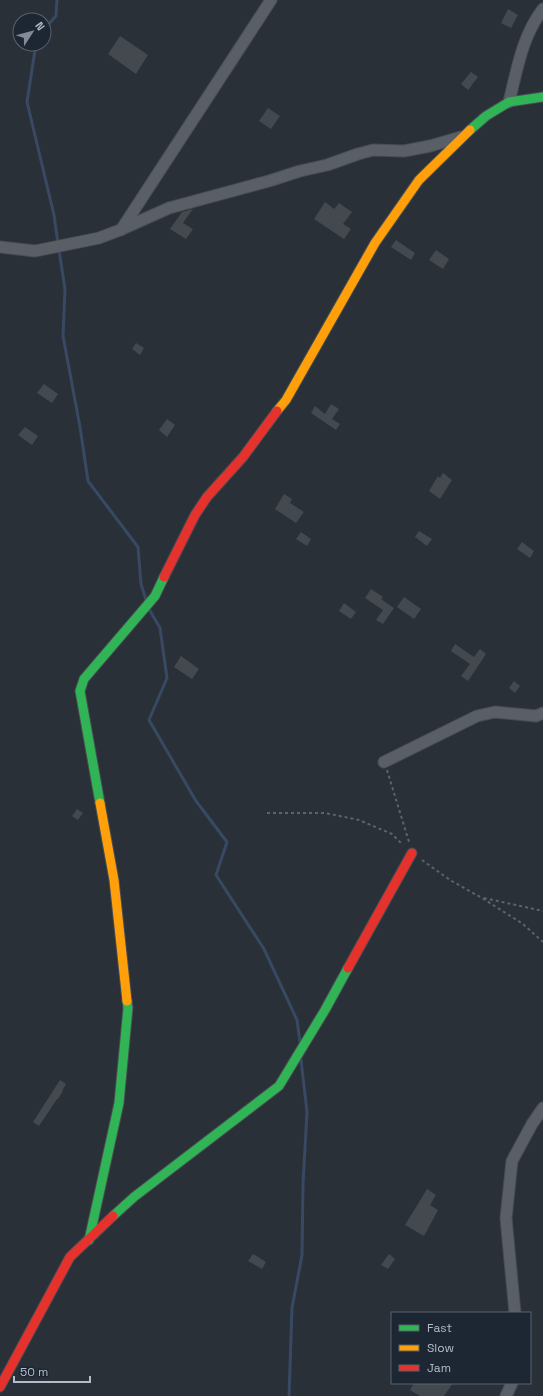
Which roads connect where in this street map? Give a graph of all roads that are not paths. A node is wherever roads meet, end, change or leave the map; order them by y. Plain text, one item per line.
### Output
1 (271, 0) edge
2 (543, 10) edge
3 (543, 97) edge
4 (509, 102) junction
5 (462, 137) junction
6 (120, 230) junction
7 (0, 247) edge
8 (543, 714) edge
9 (384, 762) road end
10 (412, 853) road end
11 (543, 1108) edge
12 (88, 1240) junction
13 (515, 1312) edge
14 (512, 1384) edge
15 (0, 1387) edge
16 (506, 1396) edge

1 - 6 street
2 - 4 street
3 - 4 street
4 - 5 street
5 - 6 street
5 - 12 street
6 - 7 street
8 - 9 street
10 - 12 street
11 - 13 street
12 - 15 street
14 - 16 street

